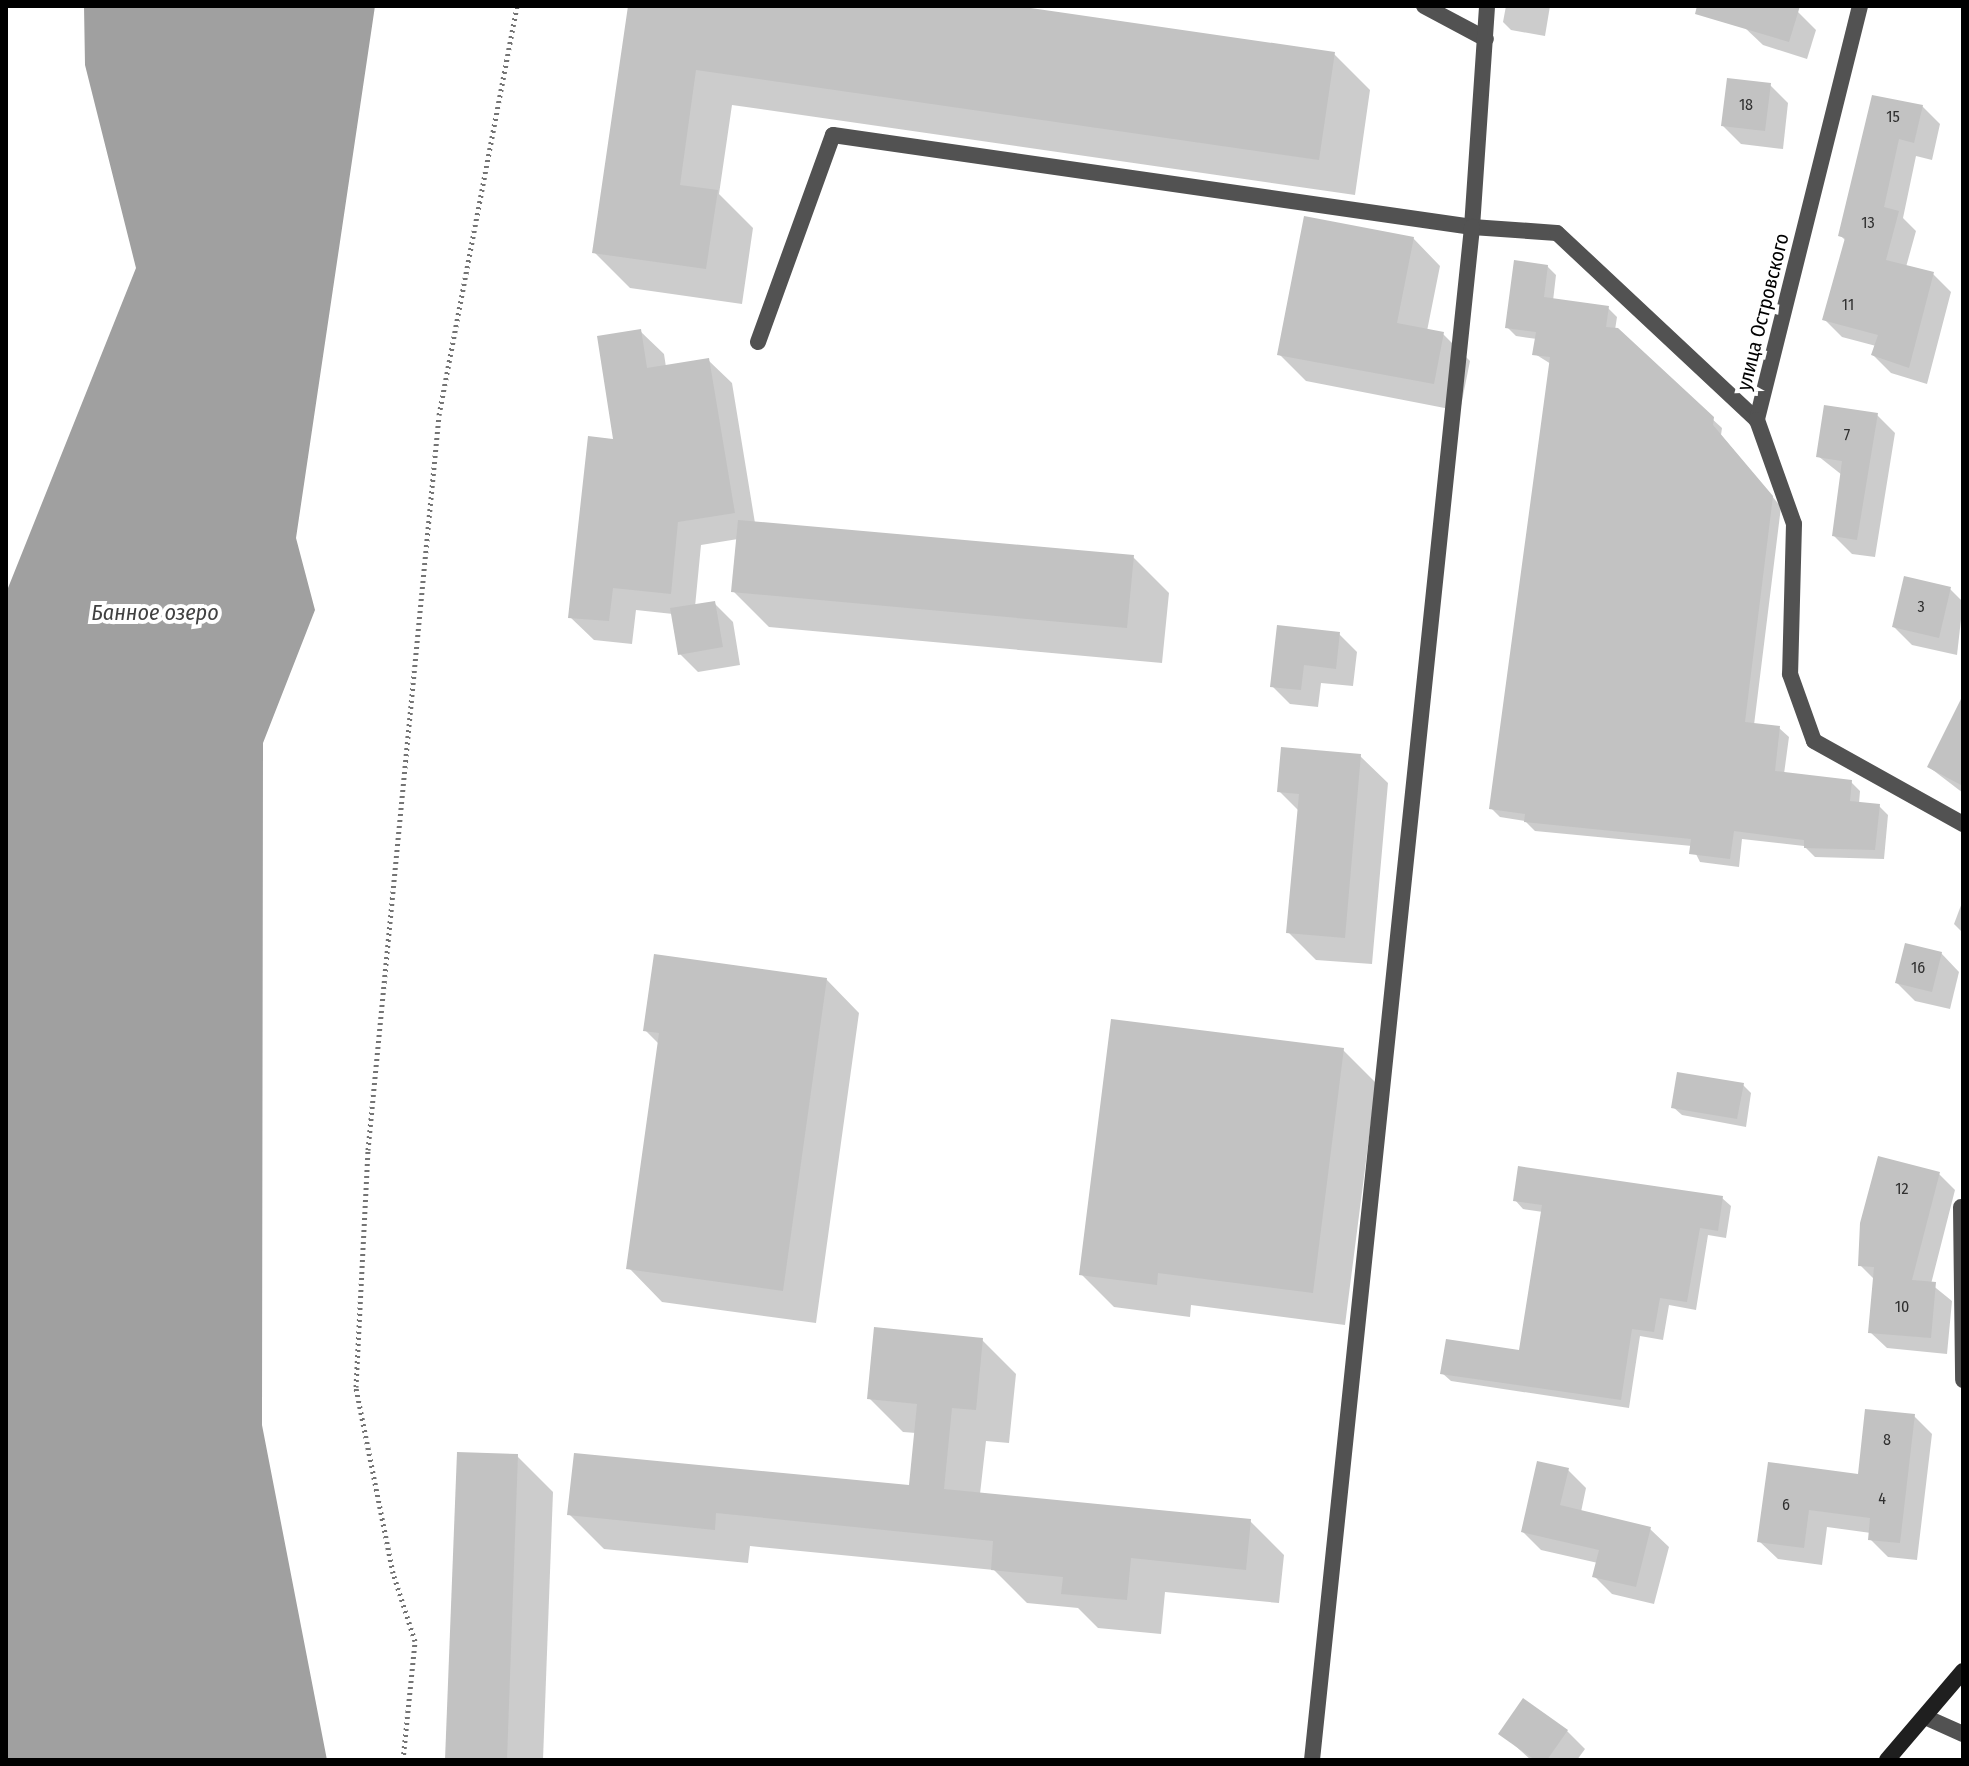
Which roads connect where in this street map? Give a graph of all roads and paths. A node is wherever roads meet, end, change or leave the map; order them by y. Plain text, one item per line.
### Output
1 (517, 6) edge
2 (1424, 6) edge
3 (1487, 6) edge
4 (1860, 6) edge
5 (1486, 39) junction
6 (1472, 227) junction
7 (758, 342) dead end
8 (1757, 420) junction
9 (1963, 824) edge
10 (1961, 1207) dead end
11 (1963, 1380) edge
12 (1963, 1671) edge
13 (1925, 1717) junction
14 (1963, 1734) edge
15 (403, 1760) edge
16 (1312, 1760) edge
17 (1887, 1760) edge

1 - 15 path
2 - 5 street
3 - 5 street
4 - 8 street, улица Островского
5 - 6 street
6 - 7 street
6 - 8 street
6 - 16 street
8 - 9 street, улица Островского
10 - 11 street
12 - 13 main road
13 - 14 street
13 - 17 main road

